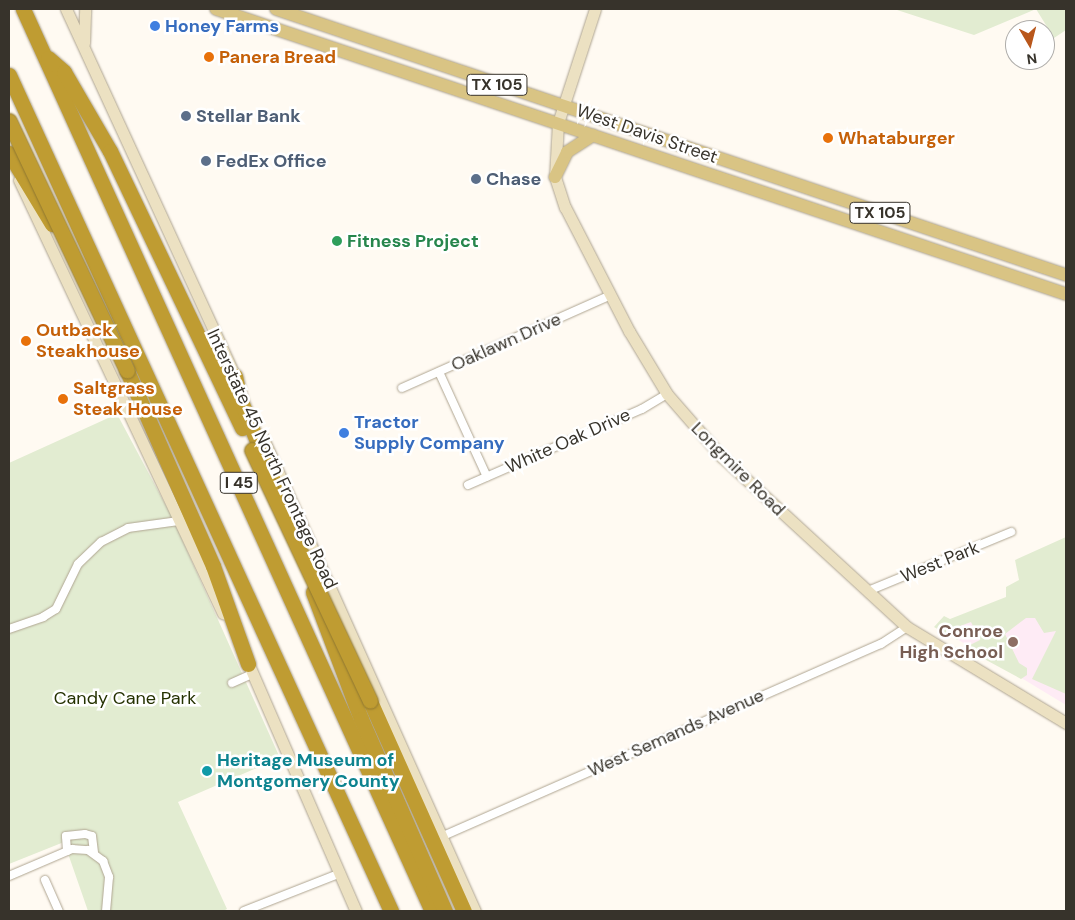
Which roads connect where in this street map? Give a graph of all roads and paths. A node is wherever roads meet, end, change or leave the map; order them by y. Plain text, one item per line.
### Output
1 (23, 9) edge
2 (66, 9) edge
3 (85, 9) edge
4 (216, 9) edge
5 (276, 9) edge
6 (595, 9) edge
7 (84, 47) junction
8 (45, 55) junction
9 (9, 76) edge
10 (563, 108) junction
11 (9, 122) edge
12 (558, 123) junction
13 (592, 135) junction
14 (9, 153) edge
15 (9, 158) edge
16 (555, 177) junction
17 (867, 226) junction
18 (962, 241) junction
19 (1066, 275) edge
20 (1066, 294) edge
21 (611, 295) junction
22 (439, 372) junction
23 (235, 376) junction
24 (402, 388) dead end
25 (667, 394) junction
26 (488, 477) junction
27 (196, 484) junction
28 (468, 485) dead end
29 (179, 521) junction
30 (1012, 532) dead end
31 (868, 591) junction
32 (907, 627) junction
33 (9, 628) edge
34 (250, 669) junction
35 (232, 683) dead end
36 (1066, 723) edge
37 (443, 836) junction
38 (67, 851) junction
39 (94, 853) junction
40 (341, 873) junction
41 (9, 876) edge
42 (45, 880) dead end
43 (59, 911) edge
44 (106, 911) edge
45 (244, 911) edge
46 (356, 911) edge
47 (391, 911) edge
48 (432, 911) edge
49 (445, 911) edge
50 (464, 911) edge
51 (475, 911) edge

1 - 8 highway, I 45
2 - 7 main road, Interstate 45 North Frontage Road
3 - 7 main road
4 - 12 main road, West Davis Street / TX 105
5 - 10 main road, West Davis Street / TX 105
6 - 10 main road, Longmire Road
7 - 23 main road, Interstate 45 North Frontage Road
8 - 48 highway, I 45
8 - 50 highway, bridge
9 - 27 highway, I 45
10 - 12 main road, Longmire Road
10 - 18 main road, West Davis Street / TX 105
11 - 34 highway, bridge
12 - 13 main road, West Davis Street / TX 105
12 - 16 main road, Longmire Road
13 - 16 main road
13 - 17 main road, West Davis Street / TX 105
14 - 27 highway
15 - 29 main road
16 - 21 main road, Longmire Road
17 - 18 main road
17 - 20 main road, West Davis Street / TX 105
18 - 19 main road, West Davis Street / TX 105
21 - 22 street, Oaklawn Drive
21 - 25 main road, Longmire Road
22 - 24 street, Oaklawn Drive
22 - 26 street
23 - 37 main road, Interstate 45 North Frontage Road
23 - 49 highway
25 - 26 street, White Oak Drive
25 - 31 main road, Longmire Road
26 - 28 street, White Oak Drive
27 - 47 highway, I 45
29 - 33 street
29 - 34 main road
30 - 31 street, West Park
31 - 32 main road, Longmire Road
32 - 36 main road, Longmire Road
32 - 37 street, West Semands Avenue
34 - 35 street
34 - 40 main road
37 - 51 main road, Interstate 45 North Frontage Road
38 - 39 street
38 - 39 street
38 - 41 street
39 - 44 street
40 - 45 street
40 - 46 main road
42 - 43 street

